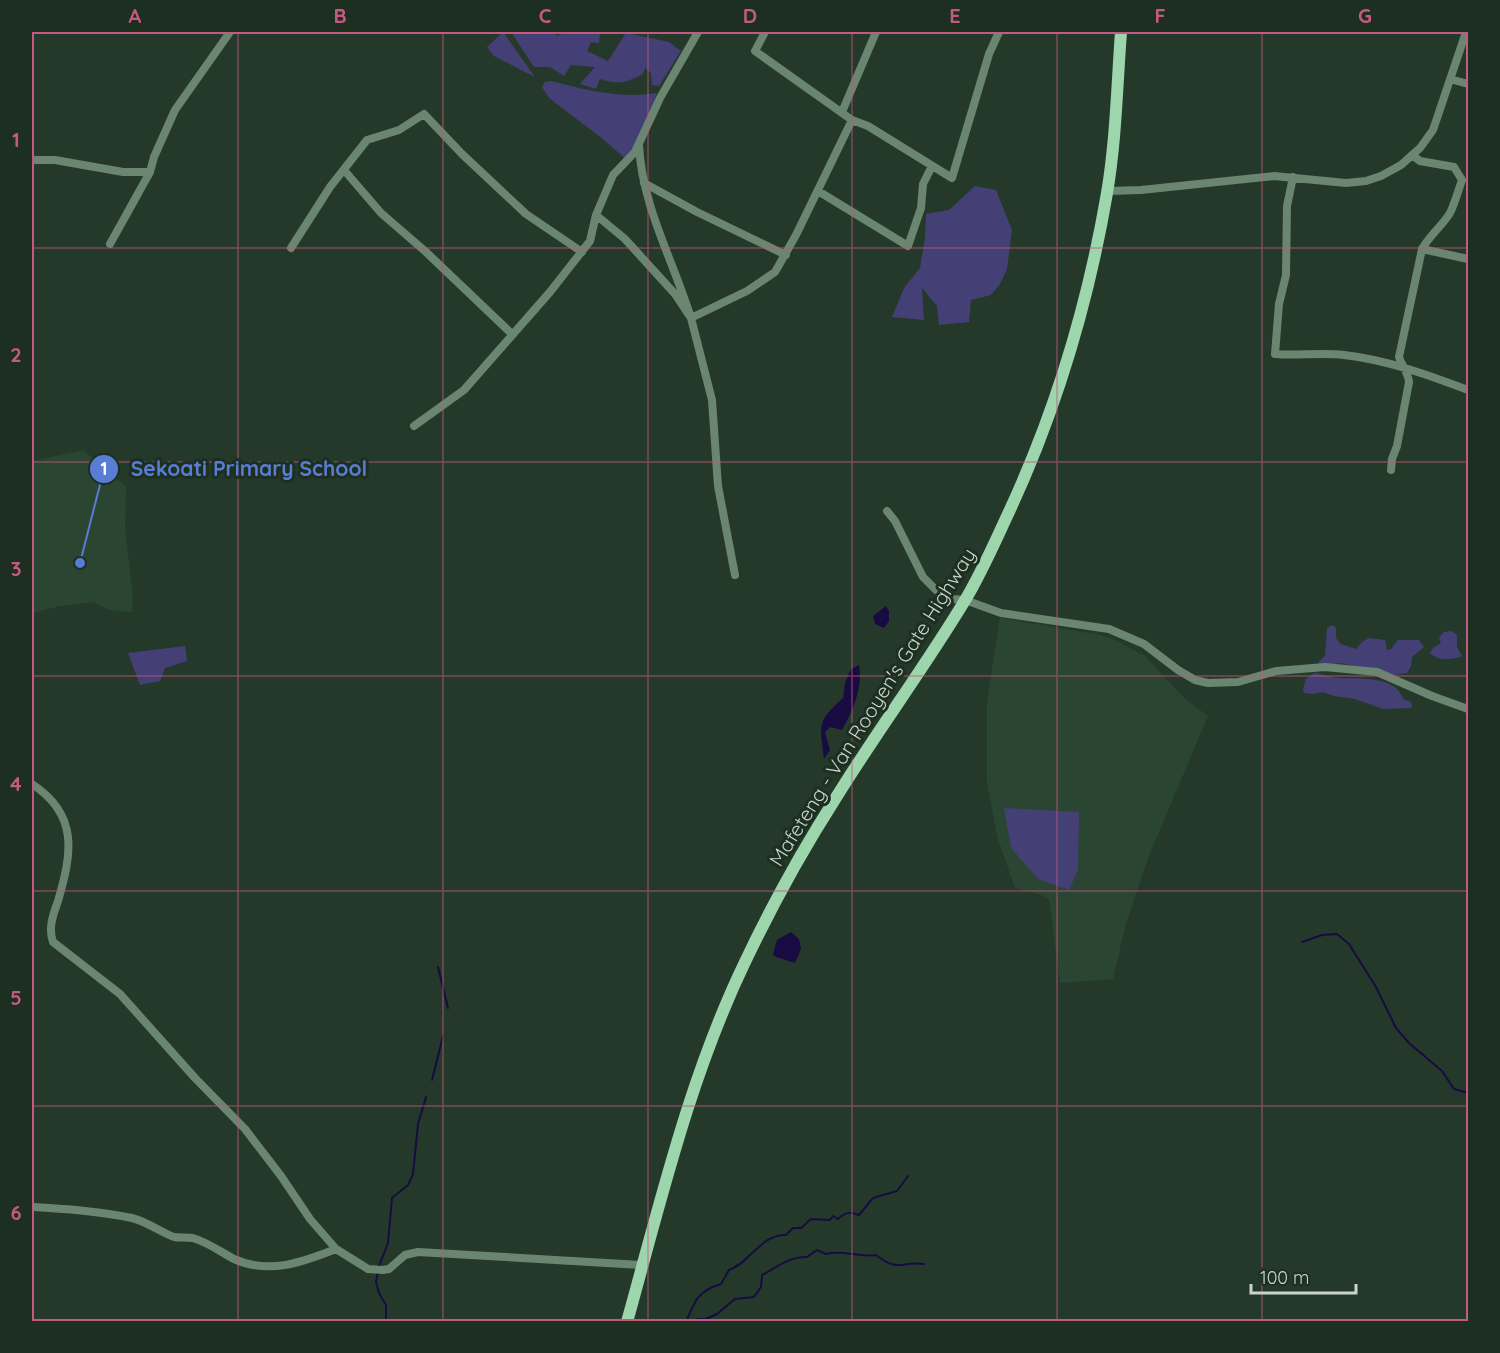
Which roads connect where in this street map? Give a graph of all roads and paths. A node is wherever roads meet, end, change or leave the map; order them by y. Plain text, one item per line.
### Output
1 (230, 32) edge
2 (698, 32) edge
3 (765, 32) edge
4 (876, 32) edge
5 (999, 32) edge
6 (1121, 32) edge
7 (1466, 32) edge
8 (1450, 79) junction
9 (1468, 84) edge
10 (842, 112) junction
11 (852, 120) junction
12 (639, 144) junction
13 (1412, 155) junction
14 (32, 160) edge
15 (932, 166) junction
16 (344, 170) junction
17 (150, 172) junction
18 (1293, 177) junction
19 (644, 183) junction
20 (818, 191) junction
21 (1107, 191) junction
22 (596, 216) junction
23 (110, 244) dead end
24 (291, 248) dead end
25 (1422, 249) junction
26 (582, 252) junction
27 (786, 255) junction
28 (1468, 259) edge
29 (691, 318) junction
30 (512, 334) junction
31 (1402, 366) junction
32 (1468, 390) edge
33 (414, 426) dead end
34 (1391, 470) dead end
35 (887, 512) dead end
36 (735, 575) dead end
37 (965, 600) junction
38 (1468, 709) edge
39 (32, 784) edge
40 (32, 1207) edge
41 (336, 1249) junction
42 (641, 1266) junction
43 (627, 1322) edge

1 - 17 street
2 - 12 street
3 - 10 street
4 - 10 street
5 - 15 street
6 - 21 main road, Mafeteng - Van Rooyen's Gate Highway
7 - 8 street
8 - 9 street
8 - 13 street
10 - 11 street
11 - 15 street
11 - 20 street
12 - 19 street
12 - 22 street
13 - 18 street
13 - 25 street
14 - 17 street
15 - 20 street
16 - 24 street
16 - 26 street
16 - 30 street
17 - 23 street
18 - 21 street
18 - 31 street
19 - 27 street
19 - 29 street
20 - 27 street
21 - 37 main road, Mafeteng - Van Rooyen's Gate Highway
22 - 26 street
22 - 29 street
25 - 28 street
25 - 31 street
26 - 30 street
27 - 29 street
29 - 36 street
30 - 33 street
31 - 32 street
31 - 34 street
35 - 37 street
37 - 38 street
37 - 42 main road, Mafeteng - Van Rooyen's Gate Highway
39 - 41 street
40 - 41 street
41 - 42 street
42 - 43 main road, Mafeteng - Van Rooyen's Gate Highway

